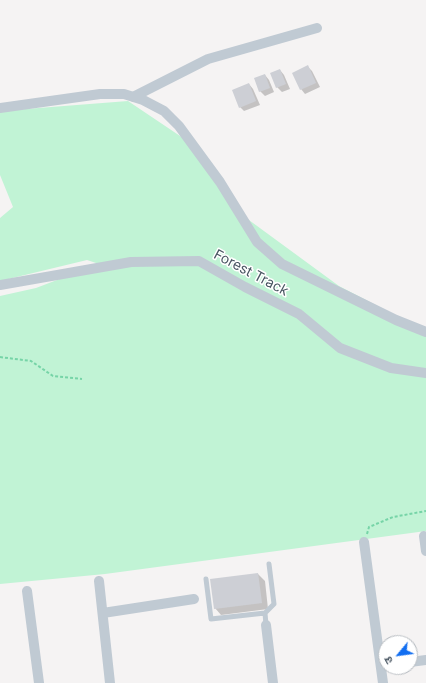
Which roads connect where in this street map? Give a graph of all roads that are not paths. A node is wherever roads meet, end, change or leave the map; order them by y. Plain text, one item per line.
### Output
1 (317, 28) dead end
2 (133, 97) junction
3 (0, 108) edge
4 (0, 285) edge
5 (426, 332) edge
6 (426, 373) edge
7 (424, 536) dead end
8 (364, 542) road end
9 (426, 551) edge
10 (269, 564) dead end
11 (206, 579) dead end
12 (99, 581) dead end
13 (27, 591) dead end
14 (194, 599) dead end
15 (103, 613) junction
16 (264, 613) junction
17 (266, 625) joint
18 (378, 635) edge
19 (39, 683) edge
20 (110, 683) edge
21 (273, 683) edge

1 - 2 street
2 - 3 street
2 - 5 street
4 - 6 street, Forest Track
7 - 9 street
8 - 18 street
10 - 16 lane
11 - 16 lane
12 - 15 street
13 - 19 street
14 - 15 street
15 - 20 street
16 - 17 lane
17 - 21 street

